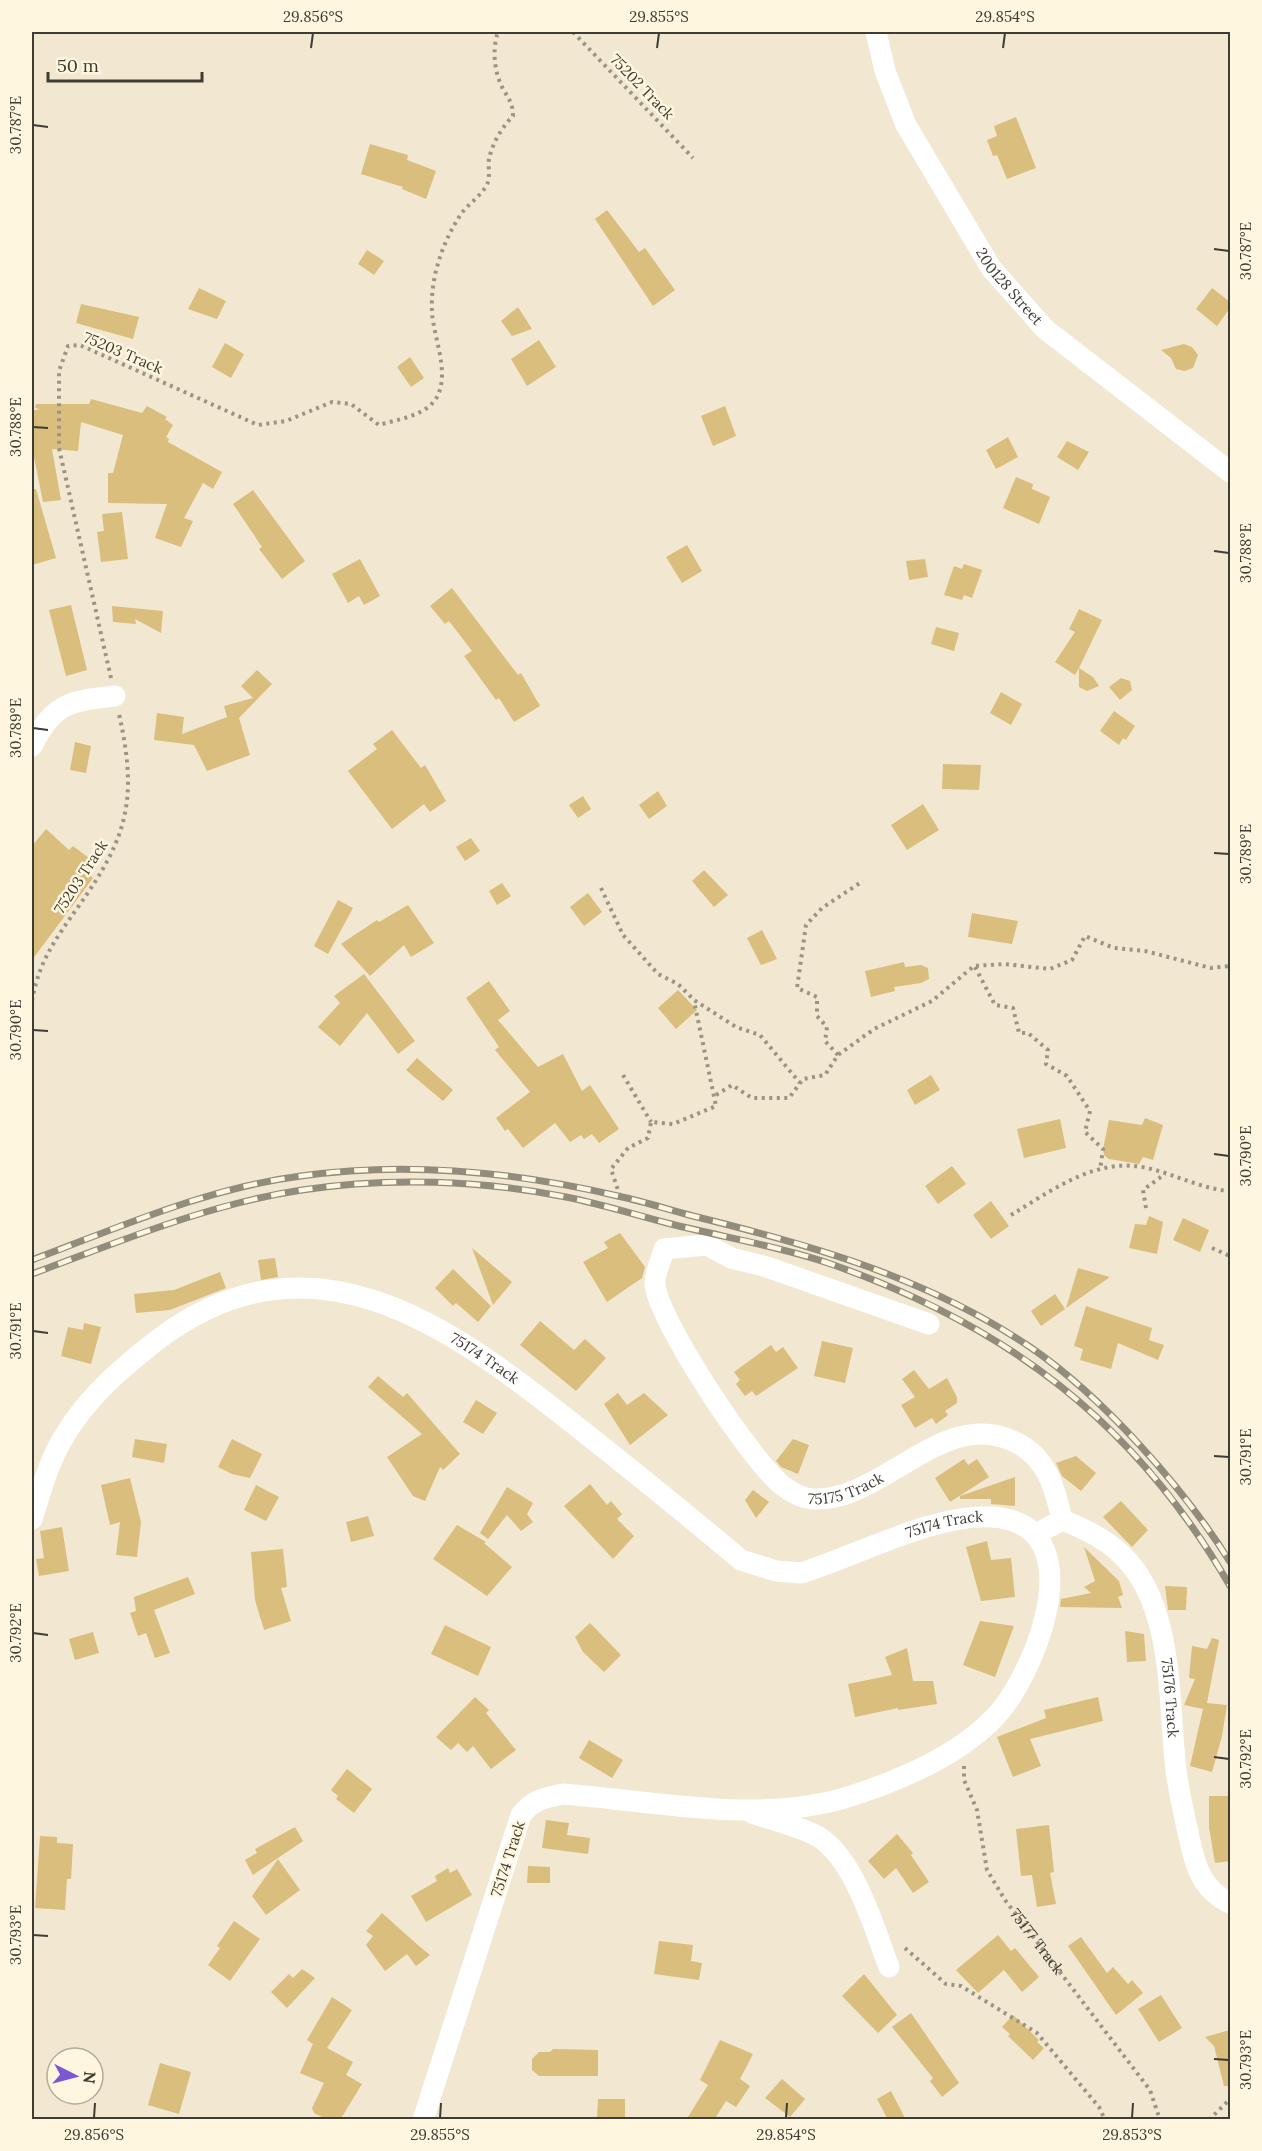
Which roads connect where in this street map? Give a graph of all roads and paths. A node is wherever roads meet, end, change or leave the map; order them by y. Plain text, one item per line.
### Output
1 (498, 32) edge
2 (573, 32) edge
3 (876, 32) edge
4 (693, 158) dead end
5 (1230, 472) edge
6 (115, 696) junction
7 (32, 746) edge
8 (863, 881) dead end
9 (601, 888) dead end
10 (974, 966) junction
11 (1230, 966) edge
12 (694, 1000) junction
13 (32, 1001) edge
14 (838, 1055) junction
15 (623, 1075) dead end
16 (800, 1083) junction
17 (716, 1095) junction
18 (651, 1122) junction
19 (1100, 1170) junction
20 (1165, 1174) junction
21 (1230, 1191) edge
22 (620, 1196) dead end
23 (1146, 1208) dead end
24 (1011, 1215) dead end
25 (1212, 1248) dead end
26 (1230, 1256) edge
27 (929, 1324) dead end
28 (32, 1519) edge
29 (1062, 1520) junction
30 (1036, 1534) junction
31 (963, 1743) junction
32 (743, 1810) junction
33 (1230, 1903) edge
34 (903, 1947) dead end
35 (889, 1967) dead end
36 (1230, 2099) edge
37 (423, 2120) edge
38 (1104, 2120) edge
39 (1160, 2120) edge
40 (1209, 2120) edge

1 - 6 path, 75203 Track
2 - 4 path, 75202 Track
3 - 5 street, 200128 Street
6 - 7 street
6 - 13 path, 75203 Track
8 - 14 path
9 - 12 path
10 - 11 path
10 - 14 path
10 - 19 path
12 - 16 path
12 - 17 path
14 - 16 path
15 - 18 path
16 - 17 path
17 - 18 path
18 - 22 path
19 - 20 path
19 - 24 path
20 - 21 path
20 - 23 path
25 - 26 path
27 - 29 street, 75175 Track
28 - 30 street, 75174 Track
29 - 30 street
29 - 33 street, 75176 Track
30 - 31 street, 75174 Track
31 - 32 street, 75174 Track
31 - 39 path, 75177 Track
32 - 35 street
32 - 37 street, 75174 Track
34 - 38 path
36 - 40 path

